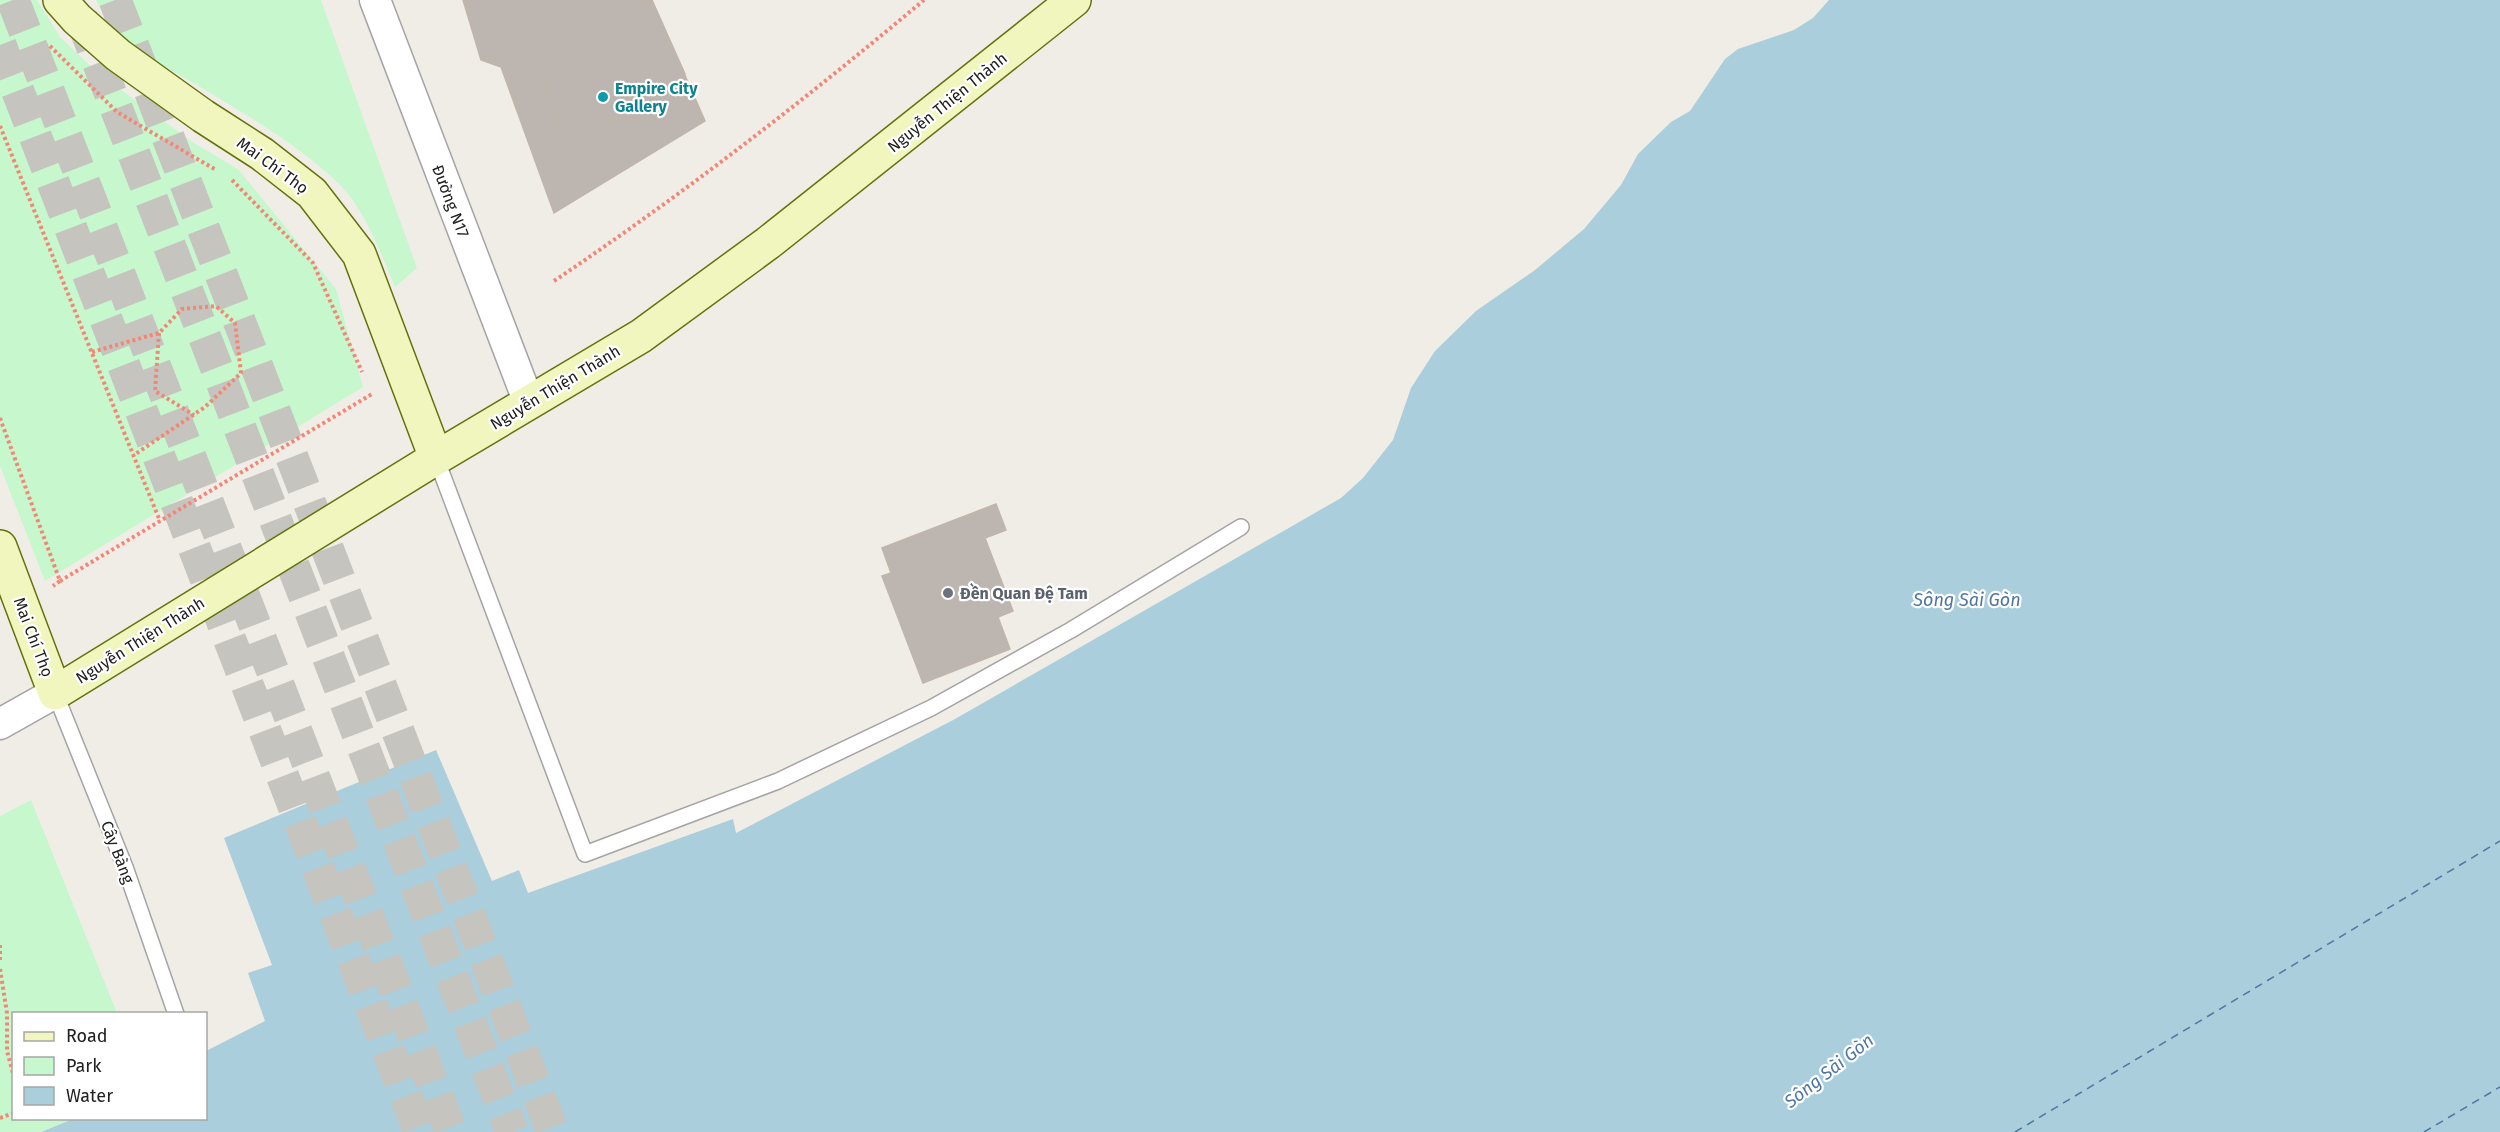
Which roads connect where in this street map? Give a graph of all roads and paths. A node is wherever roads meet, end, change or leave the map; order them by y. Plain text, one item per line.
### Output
1 (60, 0) edge
2 (375, 0) edge
3 (924, 0) edge
4 (1074, 0) edge
5 (44, 37) dead end
6 (0, 126) edge
7 (554, 281) dead end
8 (159, 333) junction
9 (92, 352) junction
10 (363, 374) dead end
11 (368, 384) dead end
12 (529, 403) junction
13 (194, 415) junction
14 (0, 418) edge
15 (134, 455) junction
16 (436, 458) junction
17 (160, 521) junction
18 (1241, 527) dead end
19 (0, 547) edge
20 (60, 581) junction
21 (22, 606) junction
22 (55, 693) junction
23 (0, 724) edge
24 (0, 945) edge
25 (0, 962) edge
26 (0, 969) edge
27 (175, 1012) edge
28 (7, 1013) junction
29 (12, 1014) edge
30 (12, 1070) edge

1 - 16 street, Mai Chí Thọ
2 - 12 street, Đường N17
3 - 7 path
4 - 12 street, Nguyễn Thiện Thành
5 - 10 path
6 - 9 path
8 - 9 path
8 - 13 path
8 - 13 path
9 - 15 path
11 - 17 path
12 - 16 street, Nguyễn Thiện Thành
13 - 15 path
14 - 20 path
15 - 17 path
16 - 18 lane
16 - 22 street, Nguyễn Thiện Thành
17 - 20 path
19 - 21 street, Mai Chí Thọ
20 - 21 path
21 - 22 street, Mai Chí Thọ
22 - 23 street, Nguyễn Thiện Thành
22 - 27 lane, Cây Bàng
24 - 25 path
26 - 28 path
28 - 29 path
28 - 30 path

